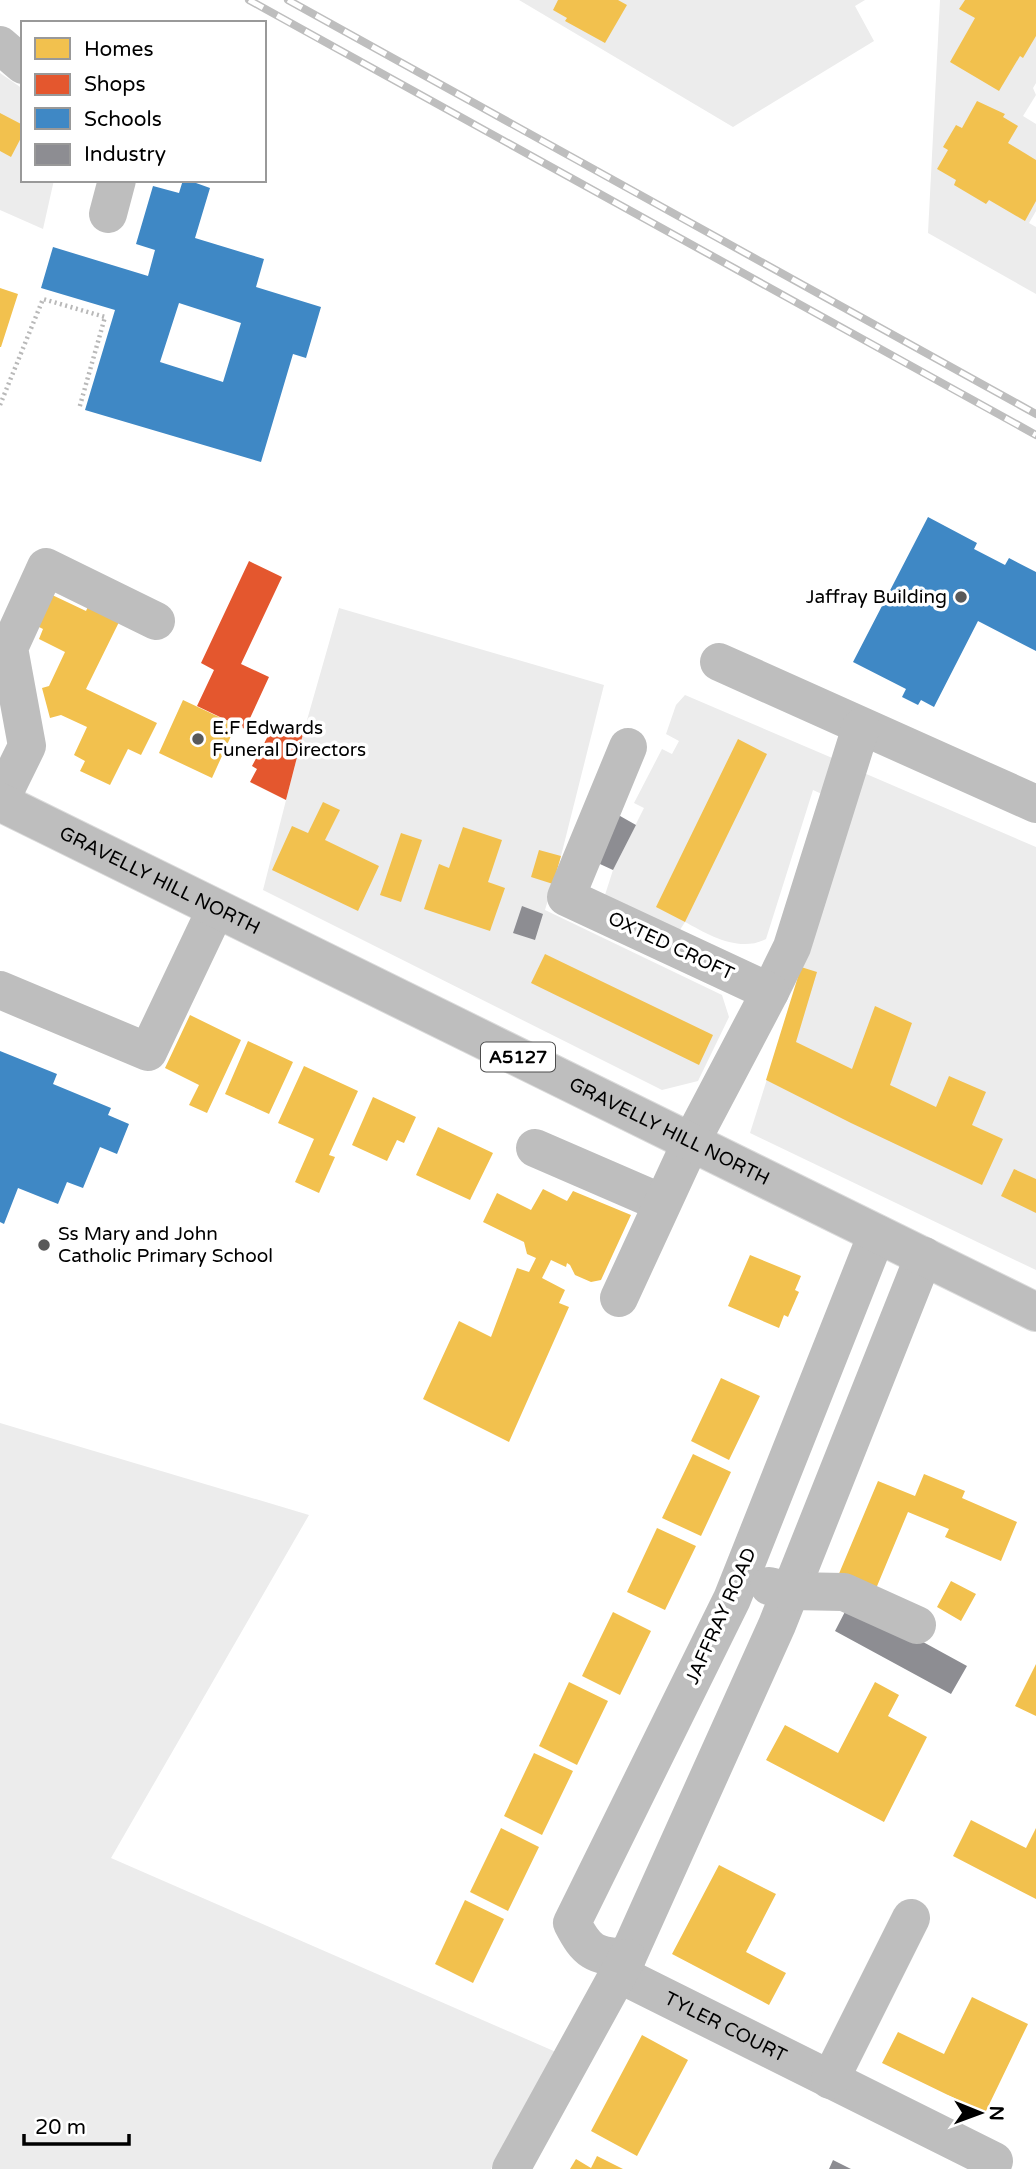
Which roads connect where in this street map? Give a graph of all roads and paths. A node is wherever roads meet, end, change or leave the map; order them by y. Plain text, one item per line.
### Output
1 (0, 45) edge
2 (21, 63) edge
3 (0, 405) edge
4 (79, 409) dead end
5 (156, 621) dead end
6 (719, 662) dead end
7 (861, 727) junction
8 (628, 747) dead end
9 (0, 801) edge
10 (1036, 804) edge
11 (216, 908) junction
12 (0, 990) edge
13 (770, 992) junction
14 (691, 1142) junction
15 (535, 1148) dead end
16 (662, 1203) junction
17 (877, 1234) junction
18 (924, 1256) junction
19 (619, 1298) dead end
20 (1036, 1312) edge
21 (740, 1578) junction
22 (791, 1591) junction
23 (917, 1625) dead end
24 (911, 1918) dead end
25 (623, 1966) junction
26 (830, 2080) junction
27 (994, 2161) dead end
28 (511, 2169) edge

1 - 2 street
3 - 4 path
5 - 9 street
6 - 7 street
7 - 10 street
7 - 13 street
8 - 13 street, OXTED CROFT
9 - 11 street, GRAVELLY HILL NORTH / A5127
11 - 12 street
11 - 14 street, GRAVELLY HILL NORTH / A5127
13 - 14 street
14 - 16 street
14 - 17 street, GRAVELLY HILL NORTH / A5127
15 - 16 street
16 - 19 street
17 - 18 street, GRAVELLY HILL NORTH / A5127
17 - 21 street, JAFFRAY ROAD
18 - 20 street, GRAVELLY HILL NORTH / A5127
18 - 22 street
21 - 22 street
21 - 25 street, JAFFRAY ROAD
22 - 23 street
22 - 25 street
24 - 26 street
25 - 26 street, TYLER COURT
25 - 28 street
26 - 27 street, TYLER COURT

